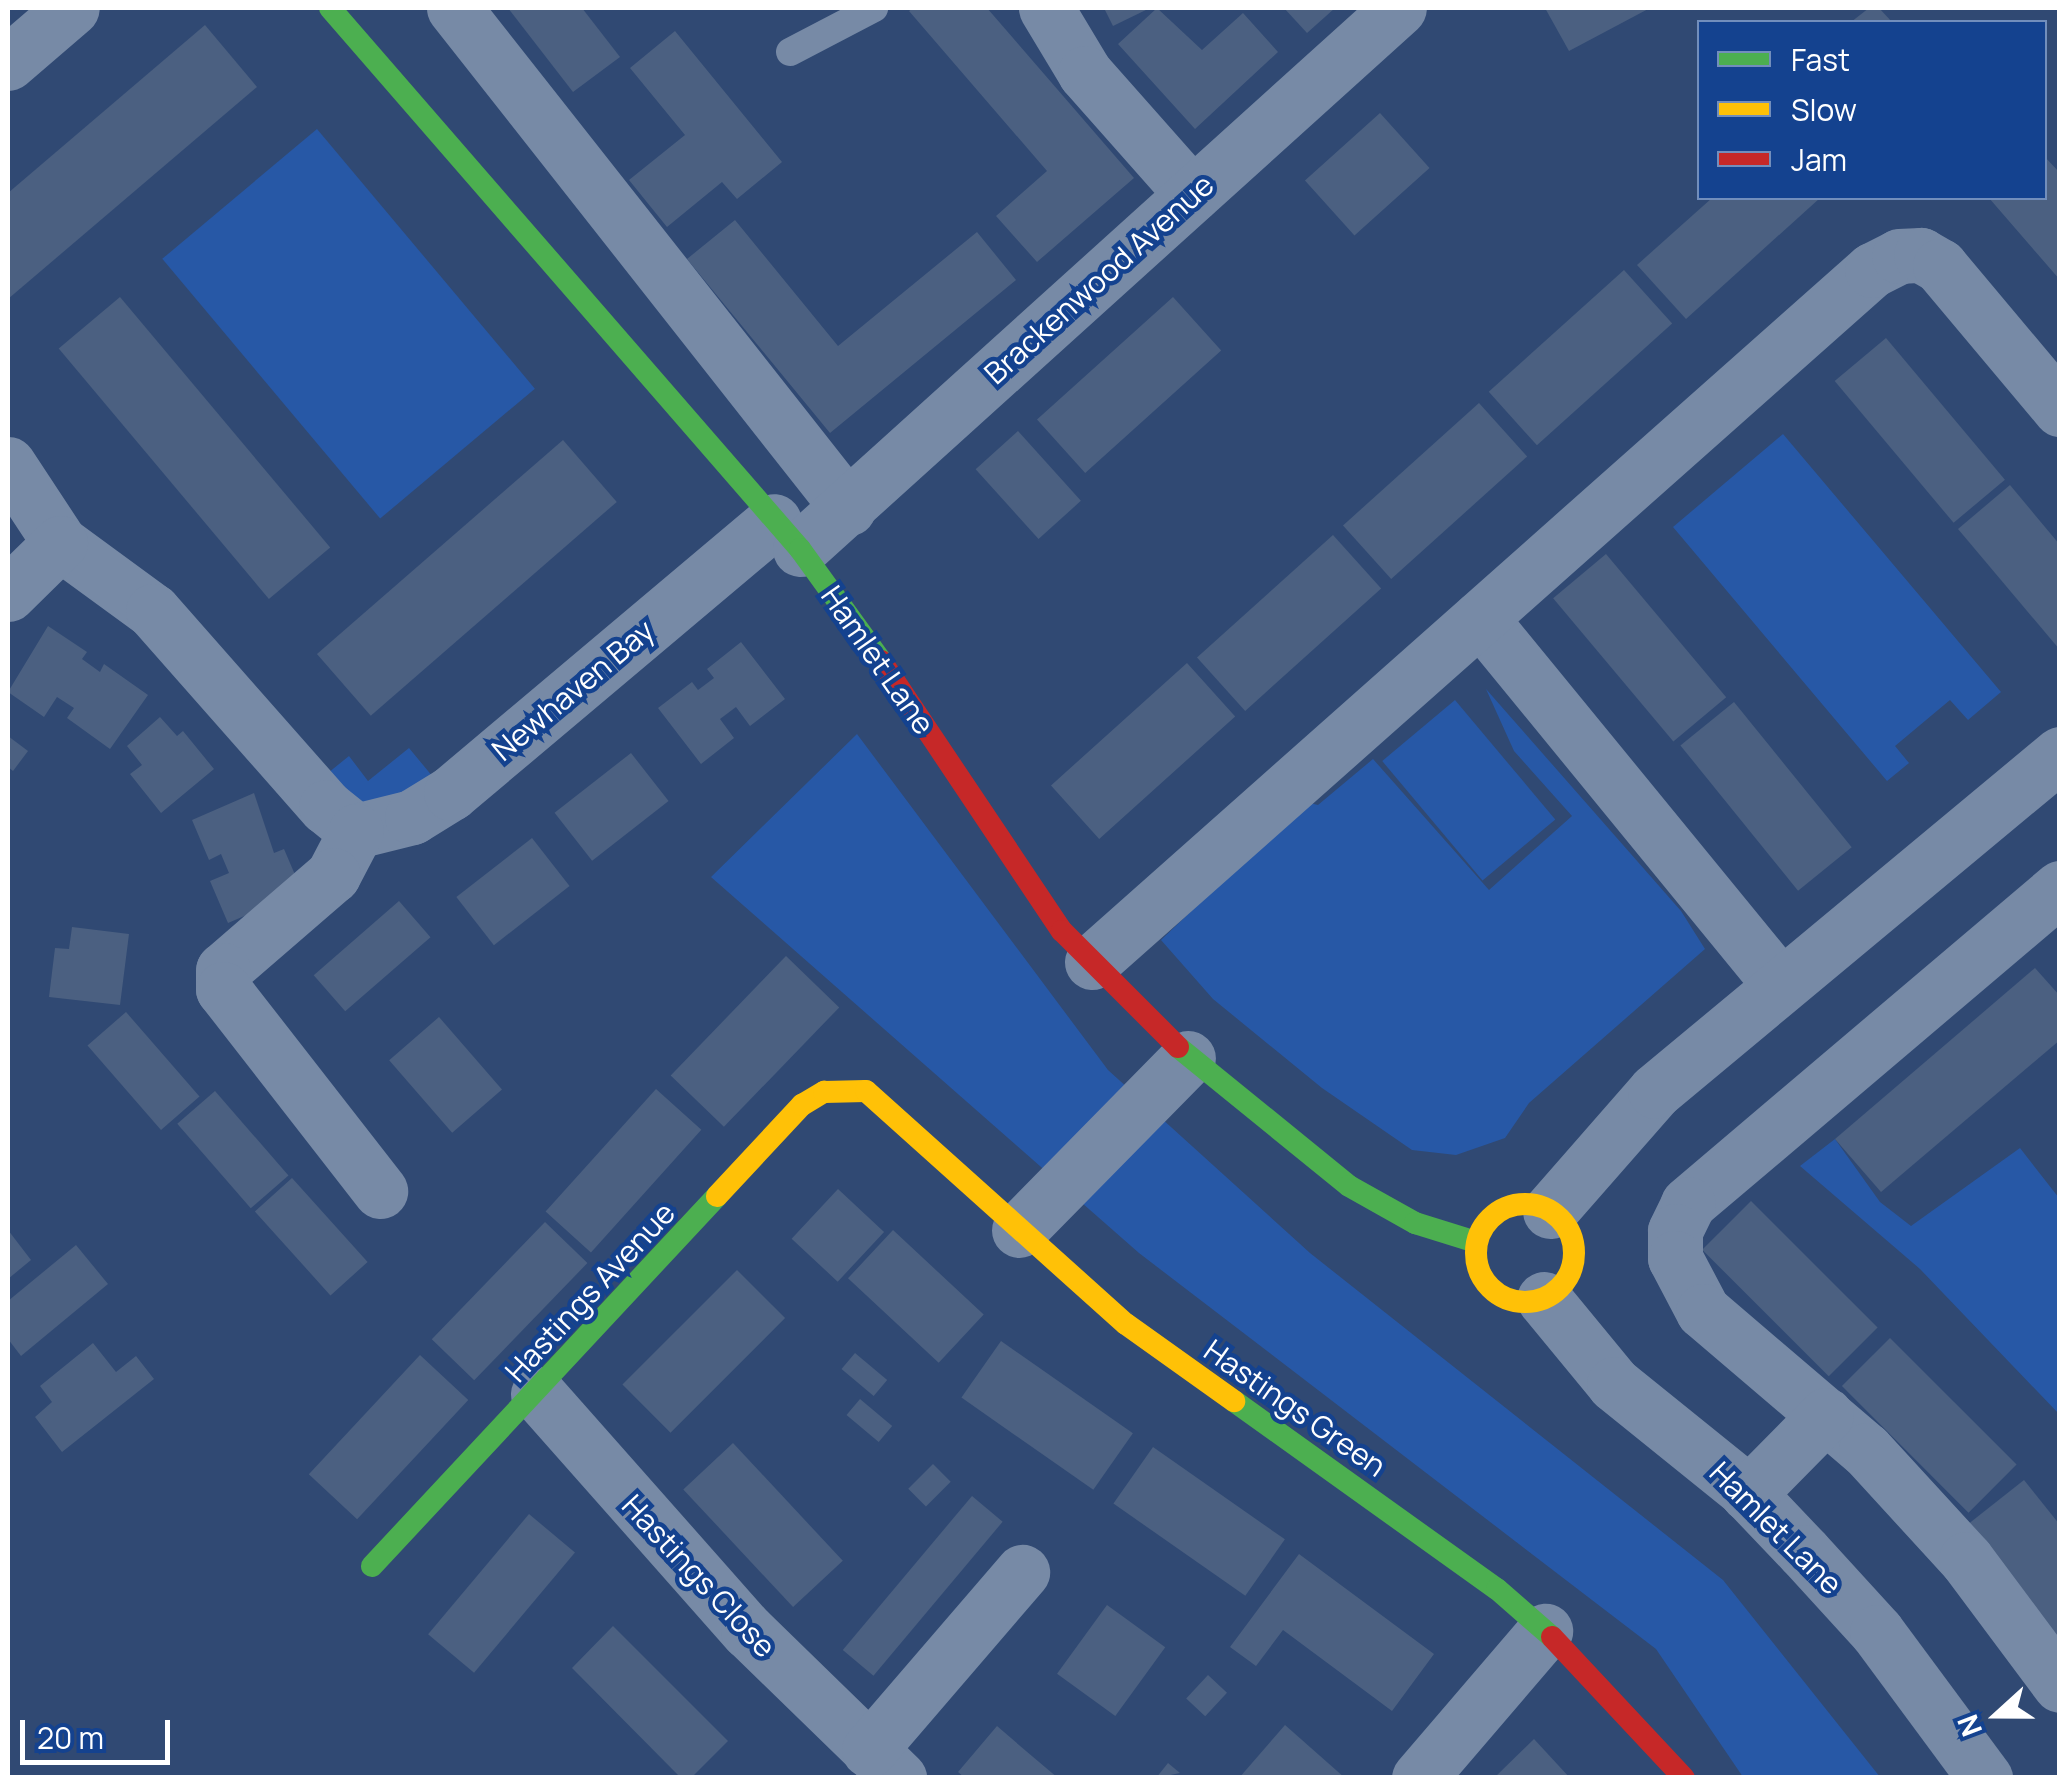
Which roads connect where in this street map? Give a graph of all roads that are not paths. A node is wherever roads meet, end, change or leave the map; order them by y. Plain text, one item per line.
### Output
1 (72, 8) edge
2 (330, 8) edge
3 (454, 8) edge
4 (874, 8) edge
5 (1046, 8) edge
6 (1398, 8) edge
7 (790, 52) dead end
8 (8, 63) edge
9 (1192, 194) junction
10 (2060, 408) edge
11 (8, 464) edge
12 (848, 508) junction
13 (787, 535) junction
14 (60, 543) junction
15 (8, 594) edge
16 (1480, 618) junction
17 (2060, 754) edge
18 (356, 830) junction
19 (2060, 888) edge
20 (1092, 962) junction
21 (1781, 986) junction
22 (1188, 1058) junction
23 (866, 1091) joint
24 (380, 1192) dead end
25 (1550, 1211) junction
26 (1019, 1230) junction
27 (1476, 1242) junction
28 (1544, 1299) junction
29 (538, 1394) junction
30 (1826, 1415) junction
31 (1748, 1494) junction
32 (372, 1566) dead end
33 (1022, 1572) dead end
34 (1545, 1631) junction
35 (2060, 1686) edge
36 (884, 1764) edge
37 (1420, 1778) edge
38 (1684, 1778) edge
39 (1985, 1778) edge

1 - 8 street
2 - 13 street, Hamlet Lane
3 - 12 street
4 - 7 lane
5 - 9 street
6 - 9 street, Brackenwood Avenue
9 - 12 street, Brackenwood Avenue
10 - 16 street
11 - 14 street
12 - 13 street, Brackenwood Avenue
13 - 18 street, Newhaven Bay
13 - 20 street, Hamlet Lane
14 - 15 street
14 - 18 street
16 - 20 street
16 - 21 street
17 - 21 street
18 - 24 street
19 - 30 street
20 - 22 street, Hamlet Lane
21 - 25 street
22 - 26 street
22 - 27 street, Hamlet Lane
23 - 26 street, Hastings Green
23 - 29 street, Hastings Avenue
25 - 27 street
25 - 28 street
26 - 34 street, Hastings Green
27 - 28 street
28 - 31 street, Hamlet Lane
29 - 32 street, Hastings Avenue
29 - 36 street, Hastings Close
30 - 31 street
30 - 35 street
31 - 39 street, Hamlet Lane
33 - 36 street, Hastings Close
34 - 37 street
34 - 38 street, Hastings Green

